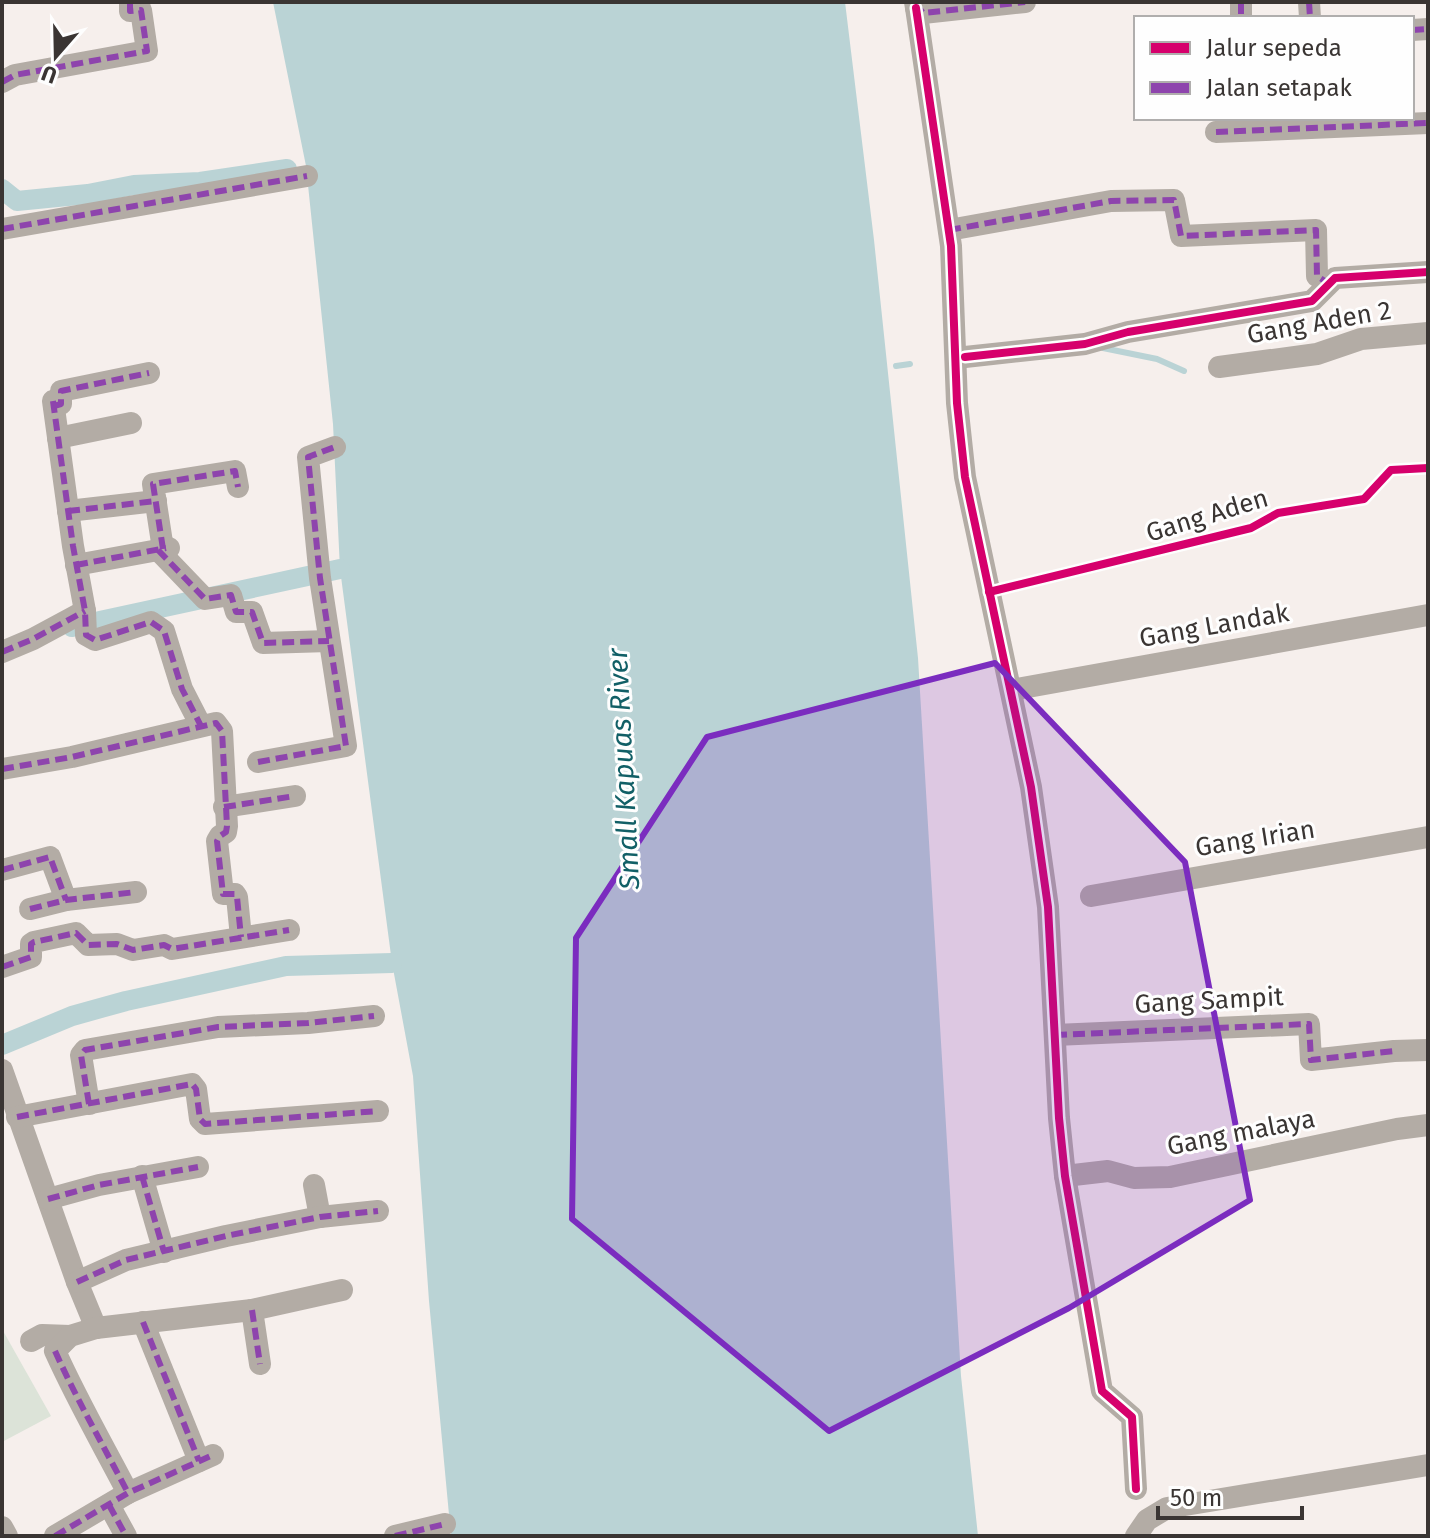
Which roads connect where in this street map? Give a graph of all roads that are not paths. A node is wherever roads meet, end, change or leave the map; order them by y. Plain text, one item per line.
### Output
1 (130, 2) edge
2 (1025, 2) edge
3 (915, 5) edge
4 (2, 82) edge
5 (1310, 123) edge
6 (1428, 123) edge
7 (1216, 132) dead end
8 (307, 176) dead end
9 (2, 229) edge
10 (949, 230) junction
11 (1428, 272) edge
12 (1328, 283) junction
13 (1428, 333) edge
14 (965, 357) dead end
15 (1219, 367) dead end
16 (149, 373) dead end
17 (131, 423) dead end
18 (58, 438) junction
19 (335, 447) dead end
20 (238, 487) dead end
21 (156, 501) junction
22 (68, 511) junction
23 (163, 549) junction
24 (76, 565) junction
25 (1428, 615) edge
26 (85, 620) junction
27 (329, 641) junction
28 (2, 652) edge
29 (1011, 690) junction
30 (201, 726) junction
31 (258, 762) dead end
32 (2, 769) edge
33 (295, 796) dead end
34 (224, 807) junction
35 (1428, 837) edge
36 (2, 870) edge
37 (136, 892) dead end
38 (1091, 896) dead end
39 (66, 900) junction
40 (30, 909) dead end
41 (289, 930) dead end
42 (241, 937) junction
43 (2, 967) edge
44 (374, 1016) dead end
45 (1055, 1035) junction
46 (1428, 1050) edge
47 (2, 1070) edge
48 (89, 1104) junction
49 (378, 1111) dead end
50 (17, 1117) junction
51 (1428, 1125) edge
52 (198, 1167) dead end
53 (142, 1176) junction
54 (1065, 1176) junction
55 (314, 1185) dead end
56 (48, 1199) junction
57 (378, 1211) dead end
58 (320, 1217) junction
59 (164, 1252) junction
60 (77, 1282) junction
61 (342, 1290) dead end
62 (252, 1310) junction
63 (143, 1322) junction
64 (96, 1328) junction
65 (70, 1336) junction
66 (31, 1341) dead end
67 (260, 1364) dead end
68 (1428, 1465) edge
69 (1136, 1489) dead end
70 (118, 1499) junction
71 (445, 1524) dead end
72 (2, 1527) edge
73 (7, 1536) edge
74 (55, 1536) edge
75 (126, 1536) edge
76 (395, 1536) edge
77 (1136, 1536) edge

1 - 4 street
2 - 3 street
3 - 10 street
5 - 6 street
5 - 7 street
8 - 9 street
10 - 12 street
10 - 29 street
11 - 12 street
12 - 14 street
13 - 15 street, Gang Aden 2
16 - 18 street
17 - 18 street
18 - 22 street
19 - 27 street
20 - 21 street
21 - 22 street
21 - 23 street
22 - 24 street
23 - 24 street
23 - 27 street
24 - 26 street
25 - 29 street, Gang Landak
26 - 28 street
26 - 30 street
27 - 31 street
29 - 45 street
30 - 32 street
30 - 34 street
33 - 34 street
34 - 42 street
35 - 38 street, Gang Irian
36 - 39 street
37 - 39 street
39 - 40 street
41 - 42 street
42 - 43 street
44 - 48 street
45 - 46 street, Gang Sampit
45 - 54 street
47 - 50 street
48 - 49 street
48 - 50 street
50 - 56 street
51 - 54 street, Gang malaya
52 - 53 street
53 - 56 street
53 - 59 street
54 - 69 street
55 - 58 street
56 - 60 street
57 - 58 street
58 - 59 street
59 - 60 street
60 - 64 street
61 - 62 street
62 - 63 street
62 - 67 street
63 - 64 street
63 - 70 street
64 - 65 street
65 - 66 street
65 - 70 street
68 - 77 street
70 - 74 street
70 - 75 street
71 - 76 street
72 - 73 street

